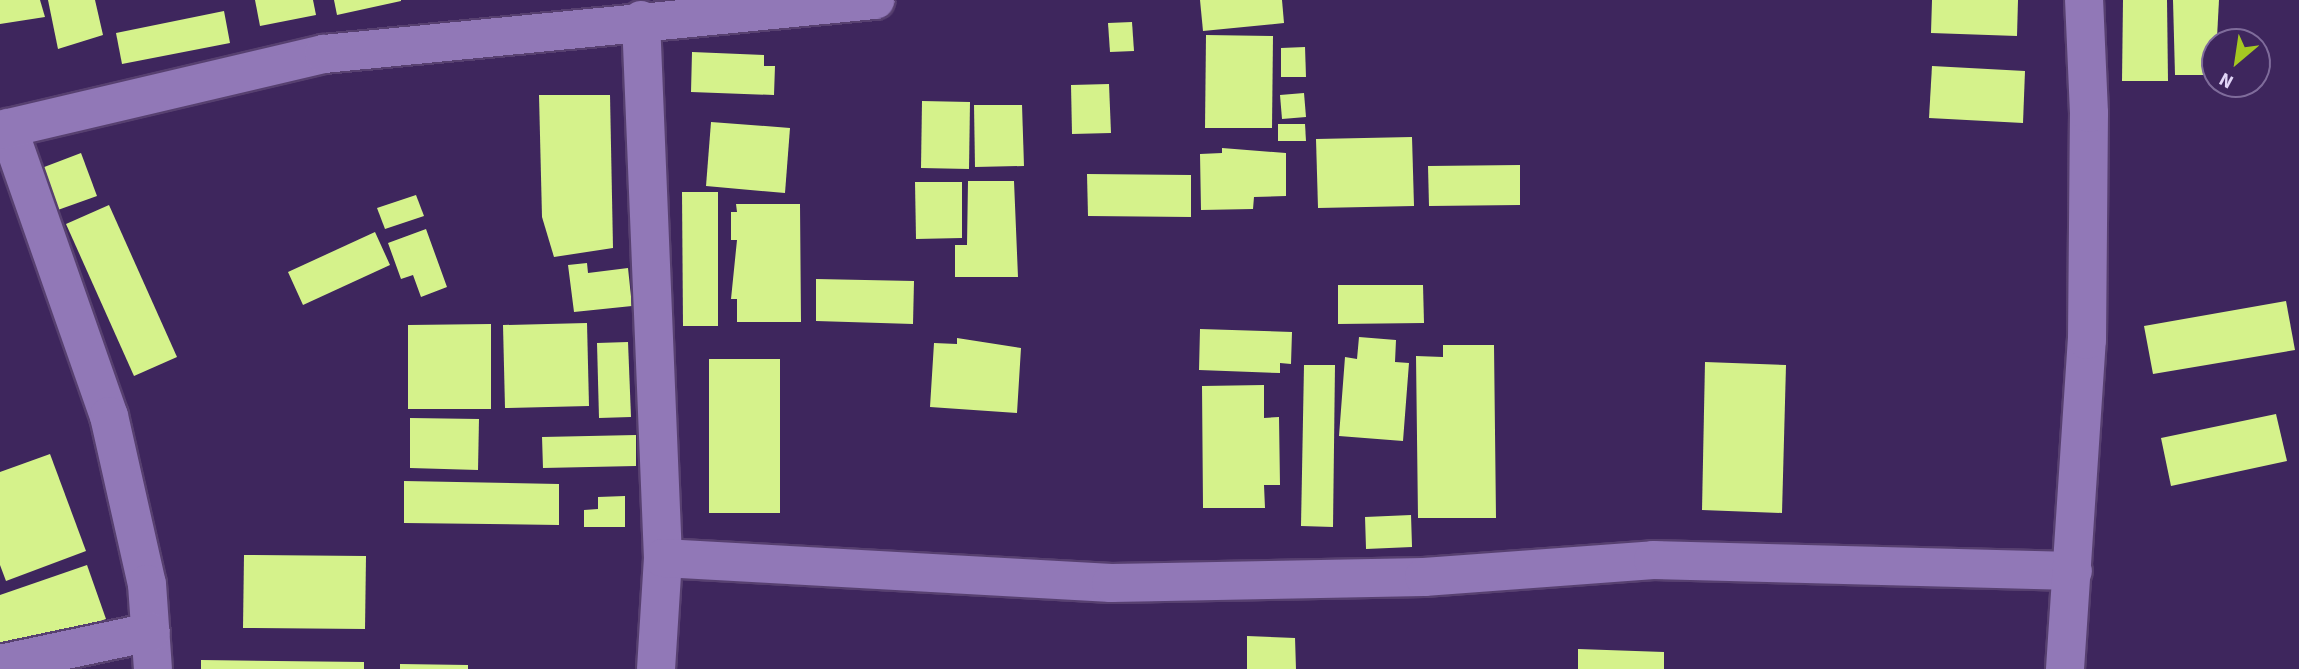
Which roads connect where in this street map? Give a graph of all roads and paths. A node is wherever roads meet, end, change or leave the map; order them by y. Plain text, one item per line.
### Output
1 (875, 0) edge
2 (2084, 0) edge
3 (641, 20) junction
4 (4, 129) edge
5 (663, 558) junction
6 (2073, 570) junction
7 (152, 651) edge
8 (0, 664) edge
9 (656, 669) edge
10 (2065, 669) edge

1 - 3 street
2 - 6 street
3 - 4 street
3 - 5 street
4 - 7 street
5 - 6 street
5 - 9 street
6 - 10 street
7 - 8 street

